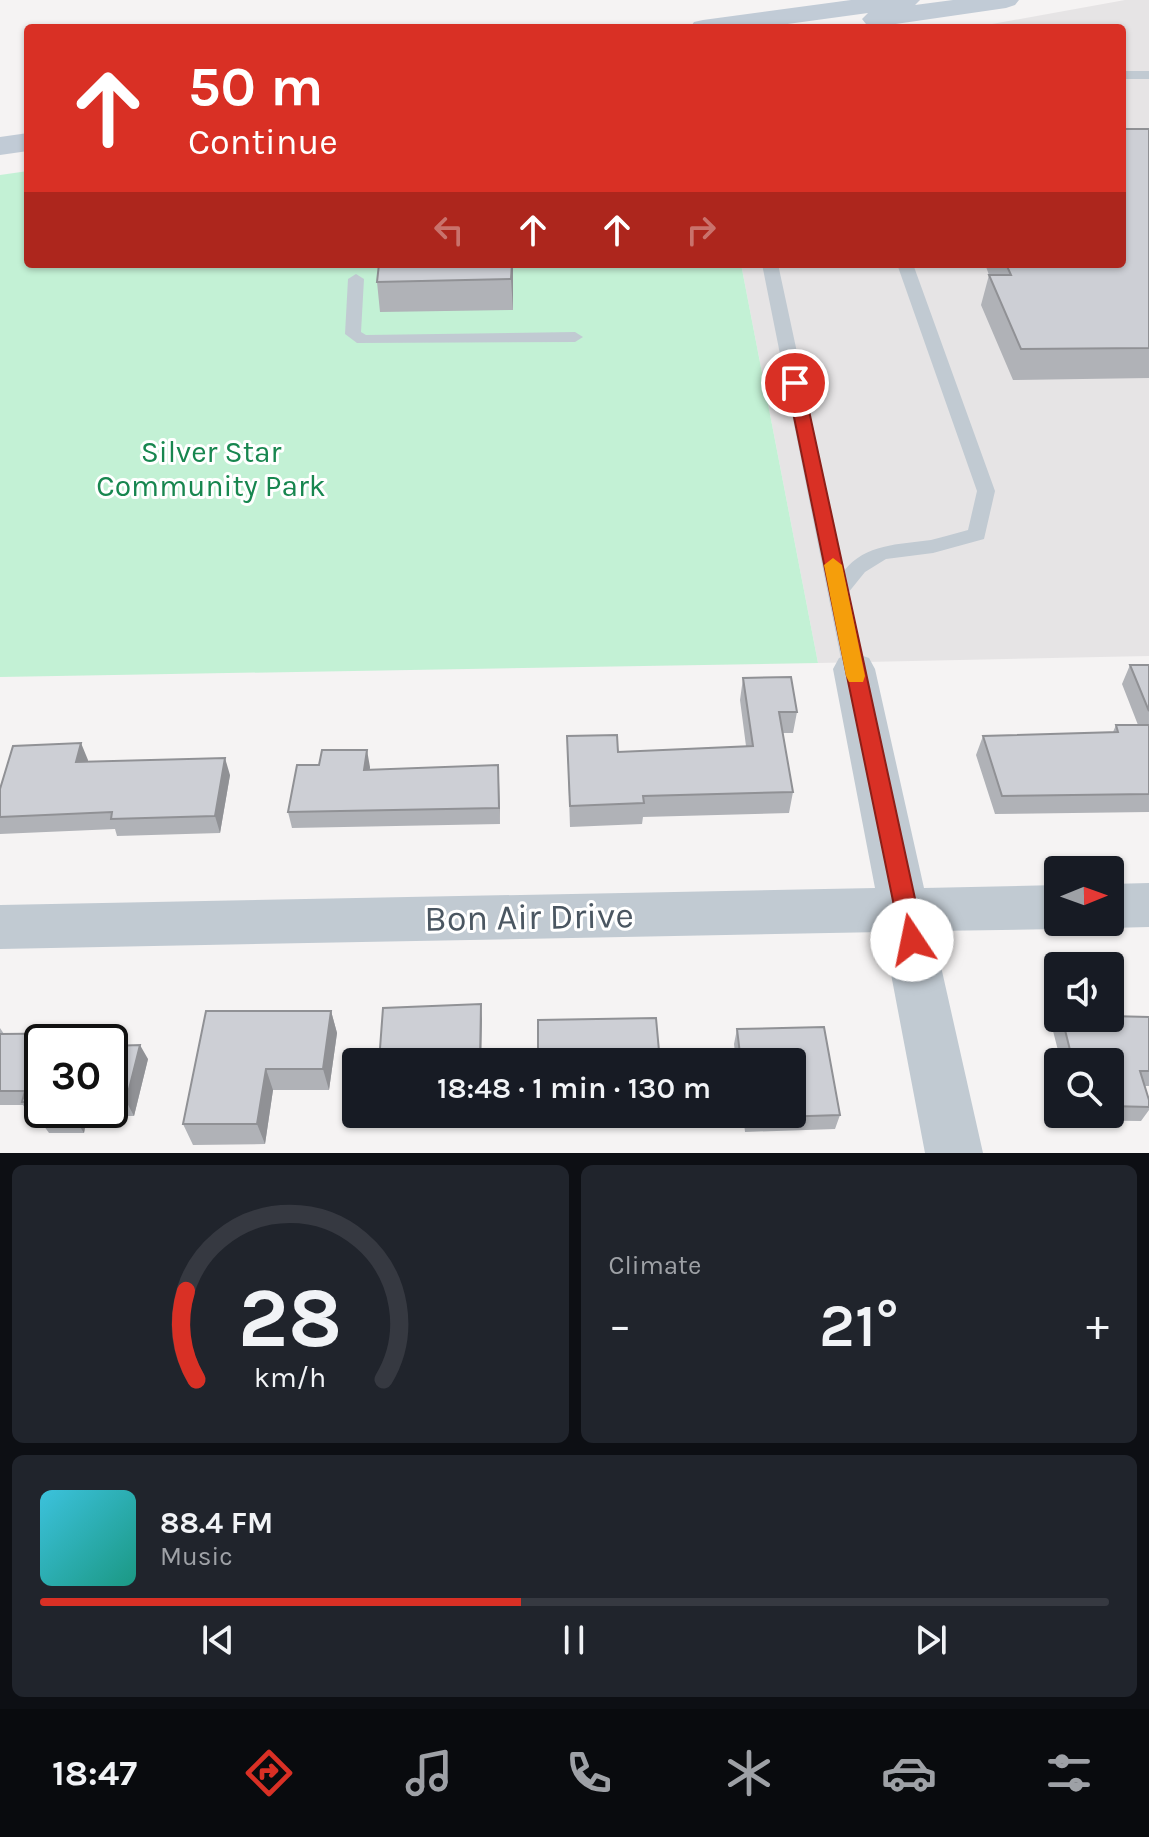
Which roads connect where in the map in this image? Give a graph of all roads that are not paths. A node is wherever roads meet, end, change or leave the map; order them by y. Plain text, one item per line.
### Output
1 (907, 0) edge
2 (1006, 0) edge
3 (732, 24) edge
4 (841, 24) edge
5 (1126, 75) edge
6 (1149, 75) edge
7 (24, 122) edge
8 (0, 125) edge
9 (24, 143) edge
10 (0, 146) edge
11 (771, 268) edge
12 (906, 268) edge
13 (356, 279) dead end
14 (575, 337) dead end
15 (838, 592) junction
16 (854, 669) joint
17 (1149, 905) edge
18 (1124, 906) edge
19 (1044, 907) edge
20 (906, 910) junction
21 (0, 927) edge
22 (954, 1153) edge

1 - 3 main road
2 - 4 main road
5 - 6 lane
7 - 8 main road
9 - 10 main road
11 - 15 lane
12 - 15 lane
13 - 14 lane
15 - 16 lane
16 - 20 street
17 - 18 street
19 - 20 street, Bon Air Drive
20 - 21 street, Bon Air Drive
20 - 22 street

